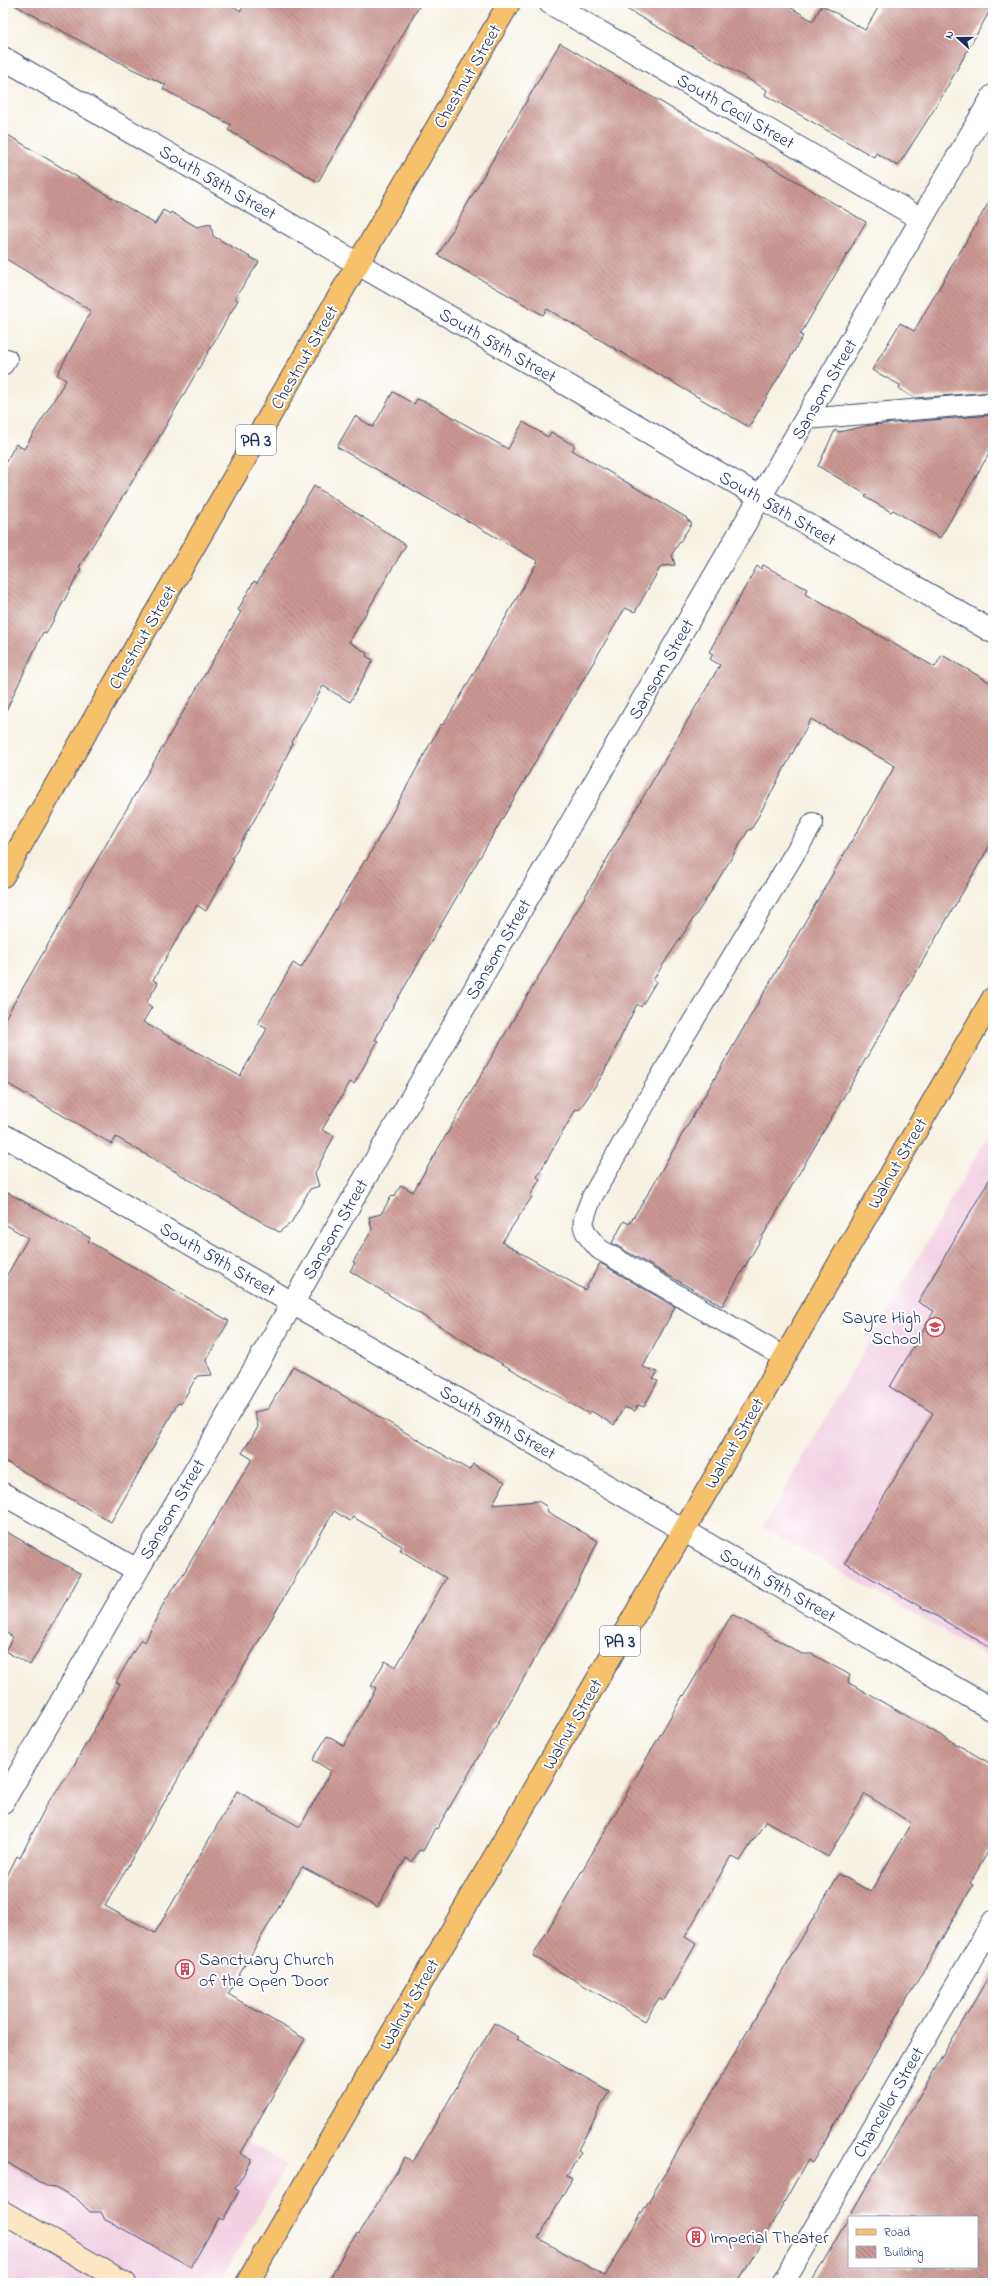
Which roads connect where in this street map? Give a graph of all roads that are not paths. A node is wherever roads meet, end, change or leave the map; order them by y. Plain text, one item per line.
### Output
1 (509, 3) edge
2 (550, 3) edge
3 (3, 58) edge
4 (993, 96) edge
5 (921, 218) junction
6 (358, 264) junction
7 (993, 403) edge
8 (806, 419) junction
9 (761, 498) junction
10 (993, 632) edge
11 (813, 823) dead end
12 (3, 876) edge
13 (993, 998) edge
14 (3, 1135) edge
15 (292, 1302) junction
16 (784, 1357) junction
17 (3, 1494) edge
18 (684, 1530) junction
19 (137, 1570) junction
20 (993, 1710) edge
21 (3, 1802) edge
22 (993, 1922) edge
23 (3, 2212) edge
24 (125, 2283) edge
25 (247, 2283) edge
26 (783, 2283) edge

1 - 6 main road, Chestnut Street / PA 3
2 - 5 street, South Cecil Street
3 - 6 street, South 58th Street
4 - 5 street, Sansom Street
5 - 8 street, Sansom Street
6 - 9 street, South 58th Street
6 - 12 main road, Chestnut Street / PA 3
7 - 8 lane
8 - 9 street, Sansom Street
9 - 10 street, South 58th Street
9 - 15 street, Sansom Street
11 - 16 lane
13 - 16 main road, Walnut Street / PA 3
14 - 15 street, South 59th Street
15 - 18 street, South 59th Street
15 - 19 street, Sansom Street
16 - 18 main road, Walnut Street / PA 3
17 - 19 street
18 - 20 street, South 59th Street
18 - 25 main road, Walnut Street / PA 3
19 - 21 street, Sansom Street
22 - 26 street, Chancellor Street
23 - 24 street

